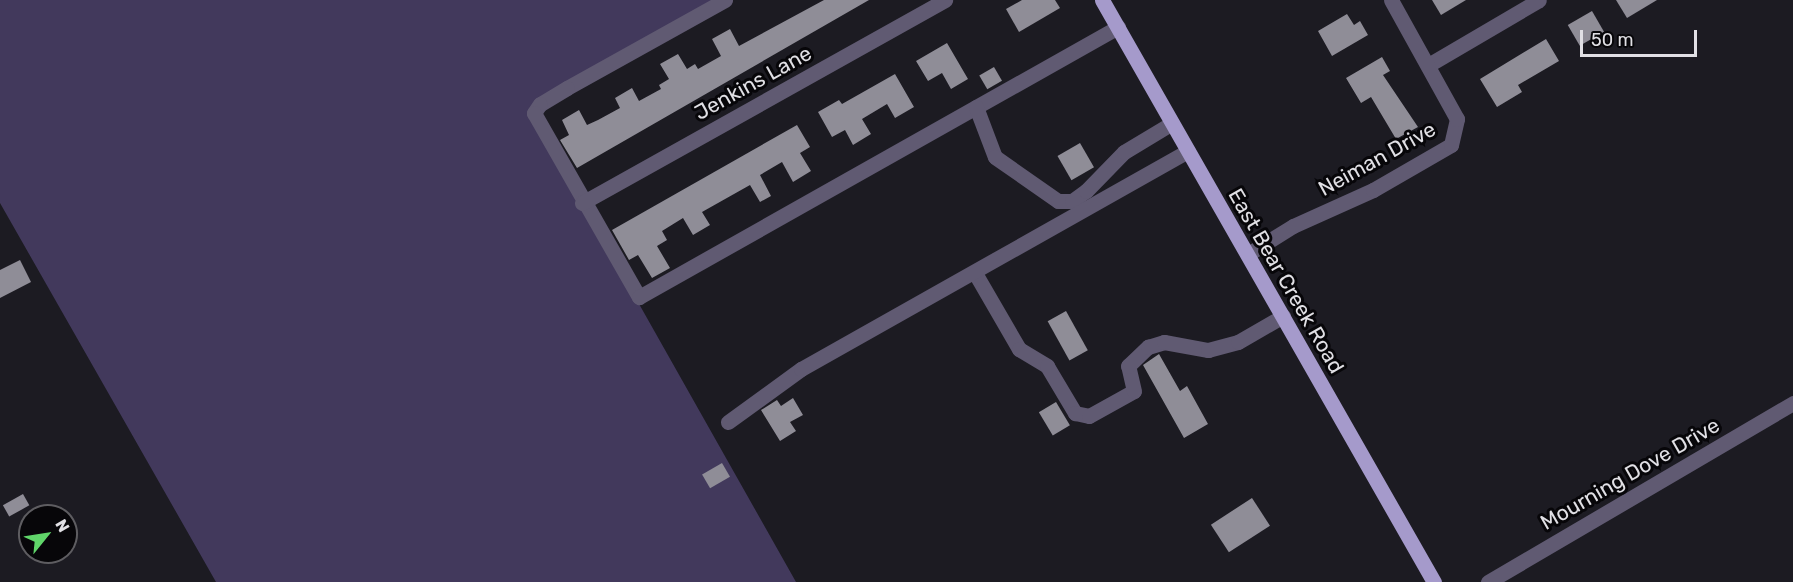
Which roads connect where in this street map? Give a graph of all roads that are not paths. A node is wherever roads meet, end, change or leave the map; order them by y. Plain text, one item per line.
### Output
1 (725, 0) edge
2 (945, 0) edge
3 (1102, 0) edge
4 (1391, 0) edge
5 (1539, 0) edge
6 (1118, 27) junction
7 (1430, 64) junction
8 (976, 108) junction
9 (1172, 123) junction
10 (1188, 152) junction
11 (582, 203) junction
12 (1248, 254) junction
13 (975, 273) junction
14 (1283, 316) junction
15 (1793, 403) edge
16 (728, 422) dead end
17 (1434, 582) edge
18 (1488, 582) edge

1 - 11 street
2 - 11 street, Jenkins Lane
3 - 6 main road, East Bear Creek Road
4 - 7 street, Neiman Drive
5 - 7 street
6 - 8 street
6 - 9 main road, East Bear Creek Road
7 - 12 street, Neiman Drive
8 - 9 street
8 - 11 street
9 - 10 main road, East Bear Creek Road
10 - 12 main road, East Bear Creek Road
10 - 13 street
12 - 14 main road, East Bear Creek Road
13 - 14 street
13 - 16 street
14 - 17 main road, East Bear Creek Road
15 - 18 street, Mourning Dove Drive

